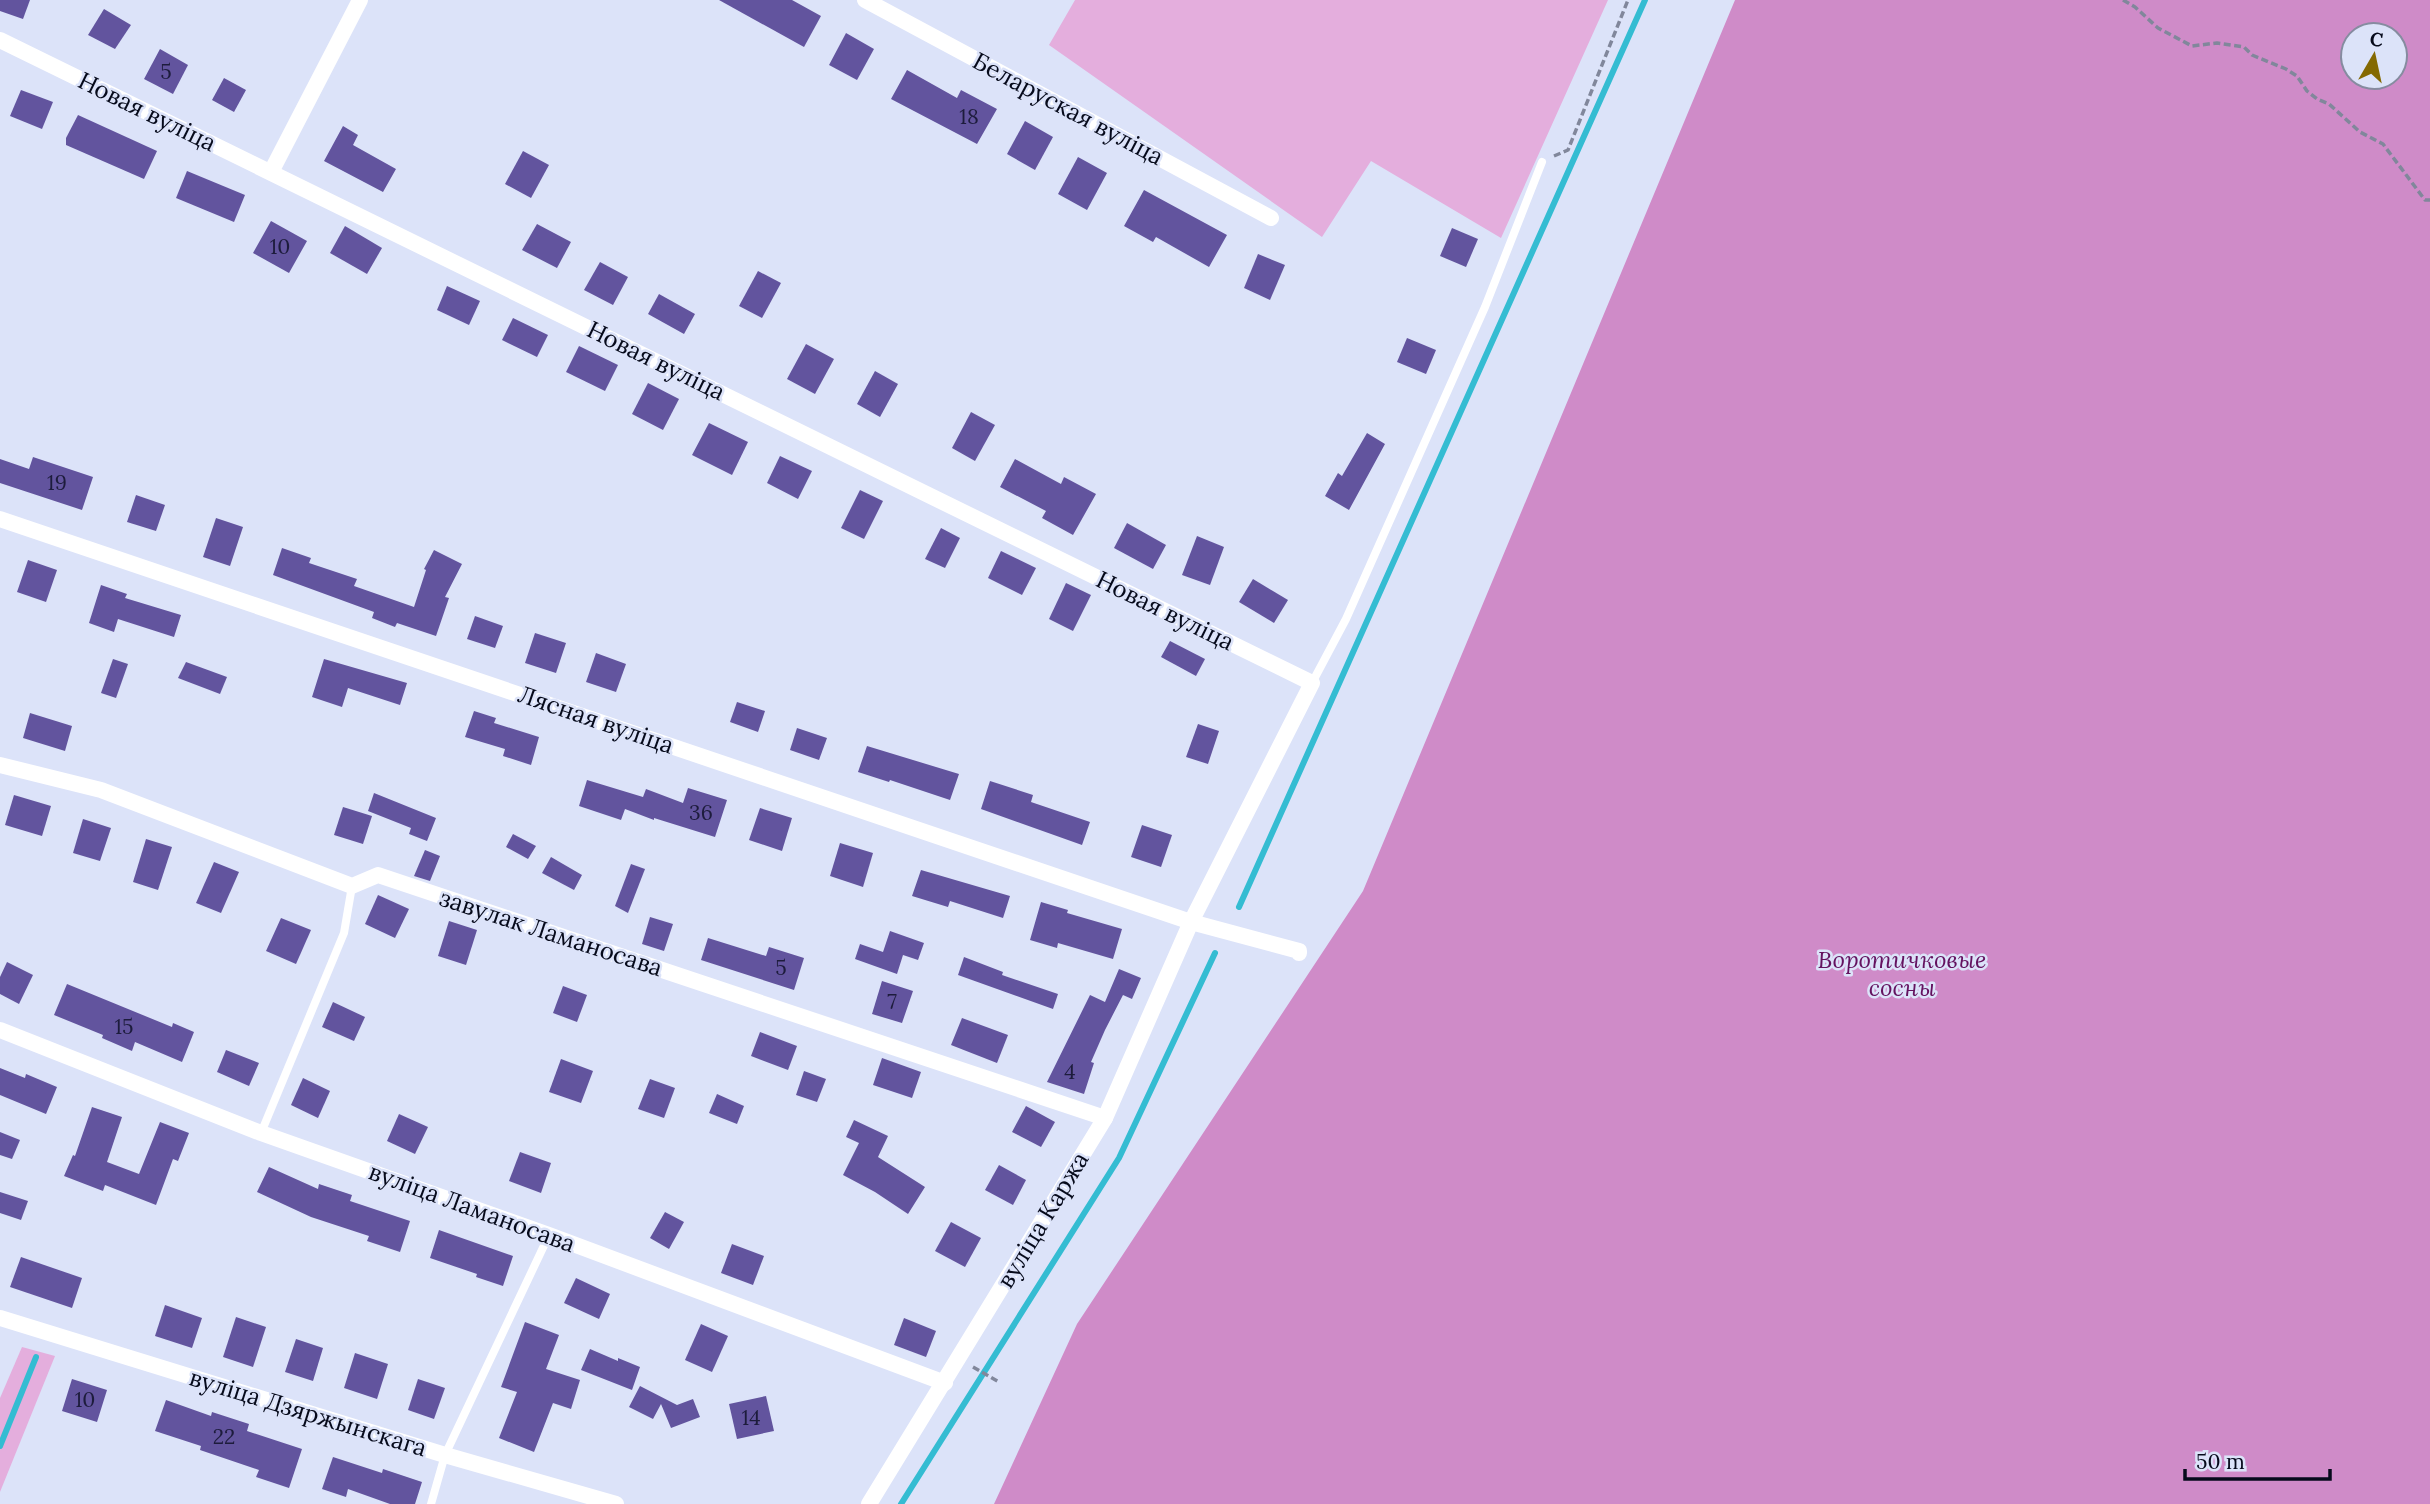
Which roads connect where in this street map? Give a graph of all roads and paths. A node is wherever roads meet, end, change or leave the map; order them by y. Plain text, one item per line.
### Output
1 (360, 0) edge
2 (865, 0) edge
3 (1628, 0) edge
4 (2123, 0) edge
5 (0, 40) edge
6 (1542, 162) joint
7 (271, 172) junction
8 (2430, 200) edge
9 (1271, 218) dead end
10 (0, 519) edge
11 (1312, 683) junction
12 (0, 765) edge
13 (352, 887) junction
14 (1191, 922) junction
15 (1299, 953) dead end
16 (0, 1030) edge
17 (1105, 1118) junction
18 (261, 1133) junction
19 (549, 1235) junction
20 (0, 1318) edge
21 (976, 1368) dead end
22 (945, 1382) junction
23 (999, 1382) dead end
24 (445, 1455) junction
25 (431, 1504) edge
26 (617, 1504) edge
27 (869, 1504) edge

1 - 7 street
2 - 9 street, Беларуская вуліца
3 - 6 path
4 - 8 path
5 - 7 street, Новая вуліца
6 - 11 lane
7 - 11 street, Новая вуліца
10 - 14 street, Лясная вуліца
11 - 14 street
12 - 13 street
13 - 17 street, завулак Ламаносава
13 - 18 lane
14 - 15 street, Лясная вуліца
14 - 17 street, вуліца Каржа
16 - 18 street, вуліца Ламаносава
17 - 22 street, вуліца Каржа
18 - 19 street, вуліца Ламаносава
19 - 22 street, вуліца Ламаносава
19 - 24 lane
20 - 24 street, вуліца Дзяржынскага
21 - 23 path
22 - 27 street, вуліца Каржа
24 - 25 lane
24 - 26 street, вуліца Дзяржынскага

